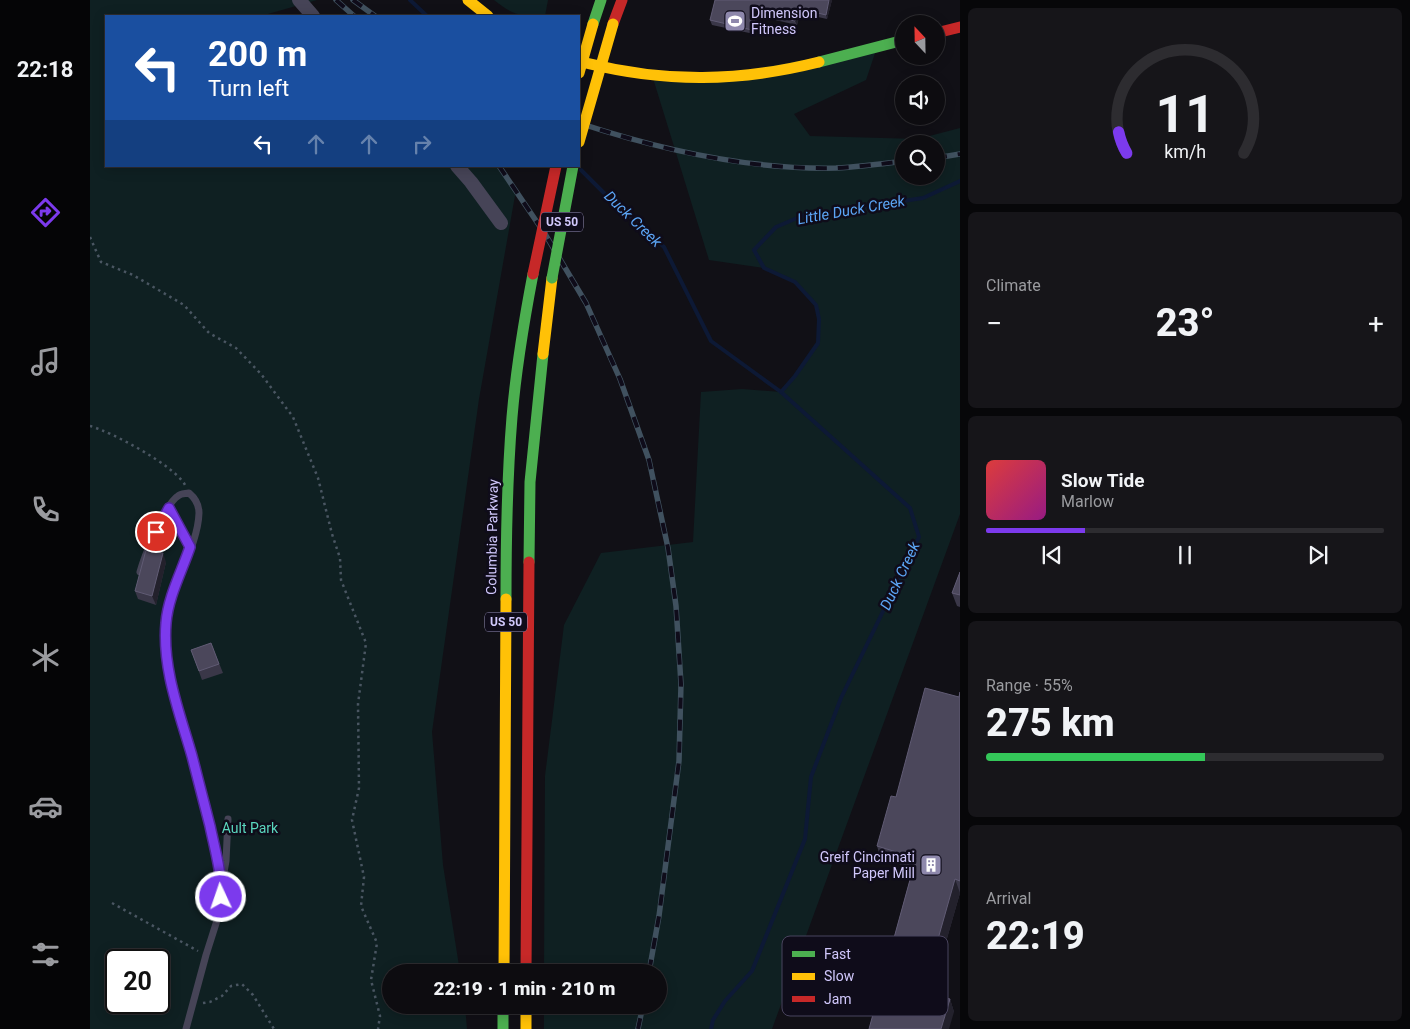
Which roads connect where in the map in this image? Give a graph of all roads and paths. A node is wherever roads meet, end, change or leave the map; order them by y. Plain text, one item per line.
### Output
1 (298, 0) edge
2 (468, 0) edge
3 (601, 0) edge
4 (622, 0) edge
5 (312, 15) edge
6 (487, 15) edge
7 (960, 27) edge
8 (945, 31) edge
9 (895, 42) edge
10 (580, 61) edge
11 (580, 70) edge
12 (580, 138) edge
13 (458, 167) edge
14 (556, 167) edge
15 (573, 167) edge
16 (501, 223) dead end
17 (90, 237) edge
18 (90, 426) edge
19 (189, 493) junction
20 (169, 508) junction
21 (190, 547) junction
22 (139, 577) edge
23 (228, 819) dead end
24 (222, 883) junction
25 (112, 903) dead end
26 (206, 955) junction
27 (504, 964) edge
28 (526, 964) edge
29 (193, 1004) junction
30 (504, 1014) edge
31 (526, 1014) edge
32 (186, 1029) edge
33 (274, 1029) edge
34 (378, 1029) edge
35 (503, 1029) edge
36 (526, 1029) edge

1 - 5 street
2 - 6 main road
3 - 11 main road, bridge
4 - 12 main road, bridge
7 - 8 main road
9 - 10 main road
13 - 16 street
14 - 27 main road, Columbia Parkway / US 50, bridge
15 - 28 main road, US 50, bridge
17 - 34 path
18 - 19 path
19 - 20 lane
19 - 21 lane
20 - 21 lane
20 - 22 lane
21 - 24 lane
23 - 24 lane
24 - 26 lane
25 - 26 path
26 - 29 lane
29 - 32 lane
29 - 33 path
30 - 35 main road
31 - 36 main road

